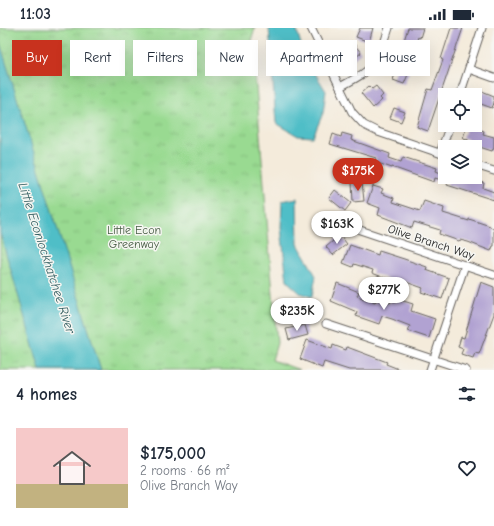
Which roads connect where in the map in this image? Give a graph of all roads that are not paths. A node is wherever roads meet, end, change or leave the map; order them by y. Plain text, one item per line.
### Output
1 (311, 28) edge
2 (389, 28) edge
3 (482, 28) edge
4 (469, 69) junction
5 (494, 78) edge
6 (340, 87) junction
7 (462, 88) edge
8 (438, 152) edge
9 (482, 167) edge
10 (494, 171) edge
11 (360, 230) dead end
12 (465, 265) junction
13 (494, 275) edge
14 (326, 324) dead end
15 (434, 359) junction
16 (430, 370) edge
17 (466, 370) edge

1 - 6 street
2 - 6 street
3 - 4 street
4 - 5 street
4 - 7 street
6 - 8 street
9 - 10 street
11 - 12 street, Olive Branch Way
12 - 13 street, Olive Branch Way
12 - 15 street
14 - 15 street
15 - 16 street
15 - 17 street

